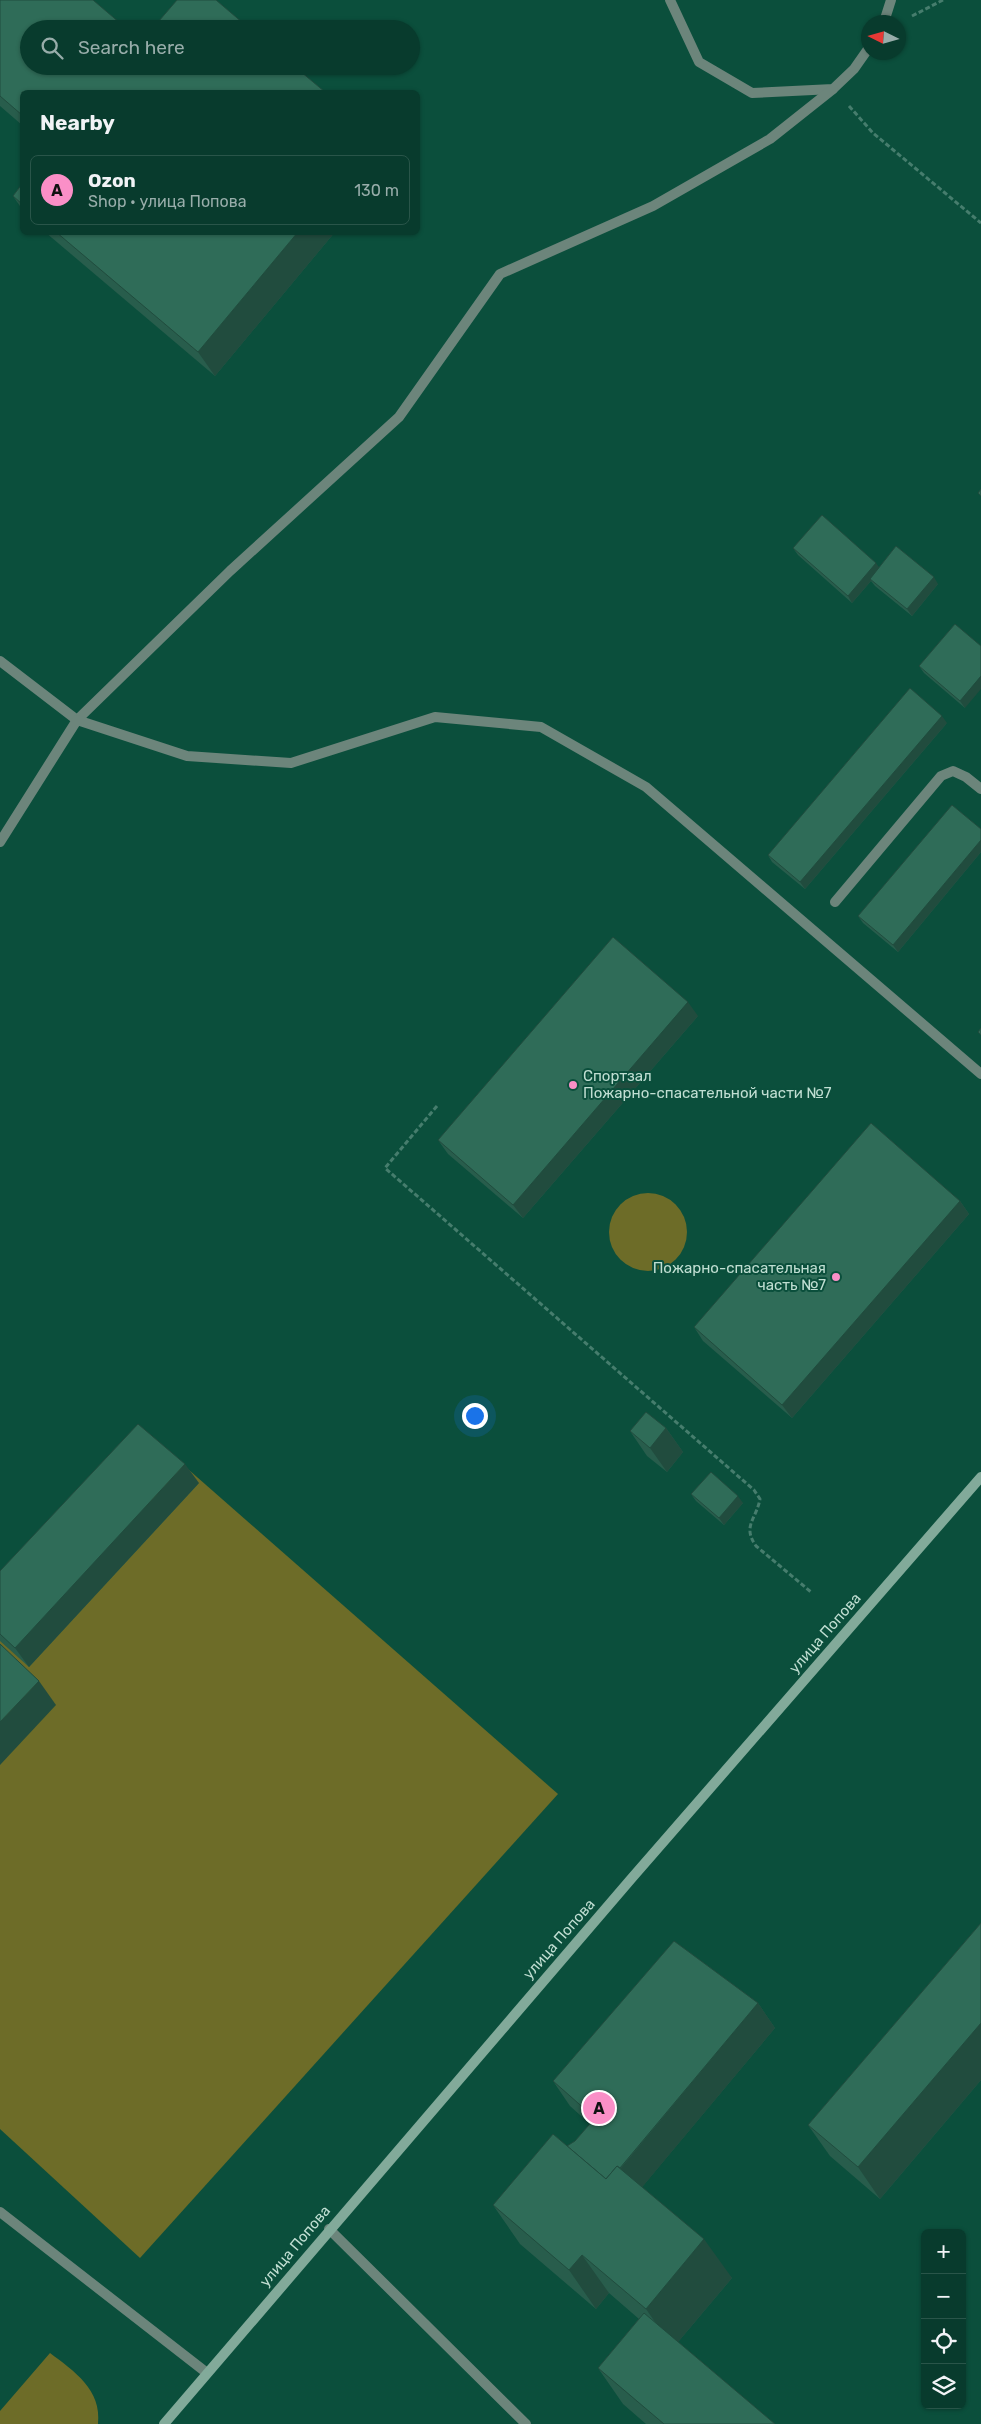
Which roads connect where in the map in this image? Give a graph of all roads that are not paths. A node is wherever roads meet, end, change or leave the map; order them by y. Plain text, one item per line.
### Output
1 (670, 0) edge
2 (892, 0) edge
3 (887, 15) edge
4 (861, 59) edge
5 (833, 89) junction
6 (0, 662) edge
7 (77, 720) junction
8 (981, 789) edge
9 (0, 842) edge
10 (835, 902) dead end
11 (981, 1074) edge
12 (981, 1477) edge
13 (0, 2212) edge
14 (329, 2229) junction
15 (207, 2373) junction
16 (164, 2424) edge
17 (526, 2424) edge

1 - 5 lane
2 - 3 lane
4 - 5 lane
5 - 7 lane
6 - 7 lane
7 - 9 lane
7 - 11 lane
8 - 10 lane
12 - 14 street, улица Попова
13 - 15 lane
14 - 15 street, улица Попова
14 - 17 lane
15 - 16 street, улица Попова

